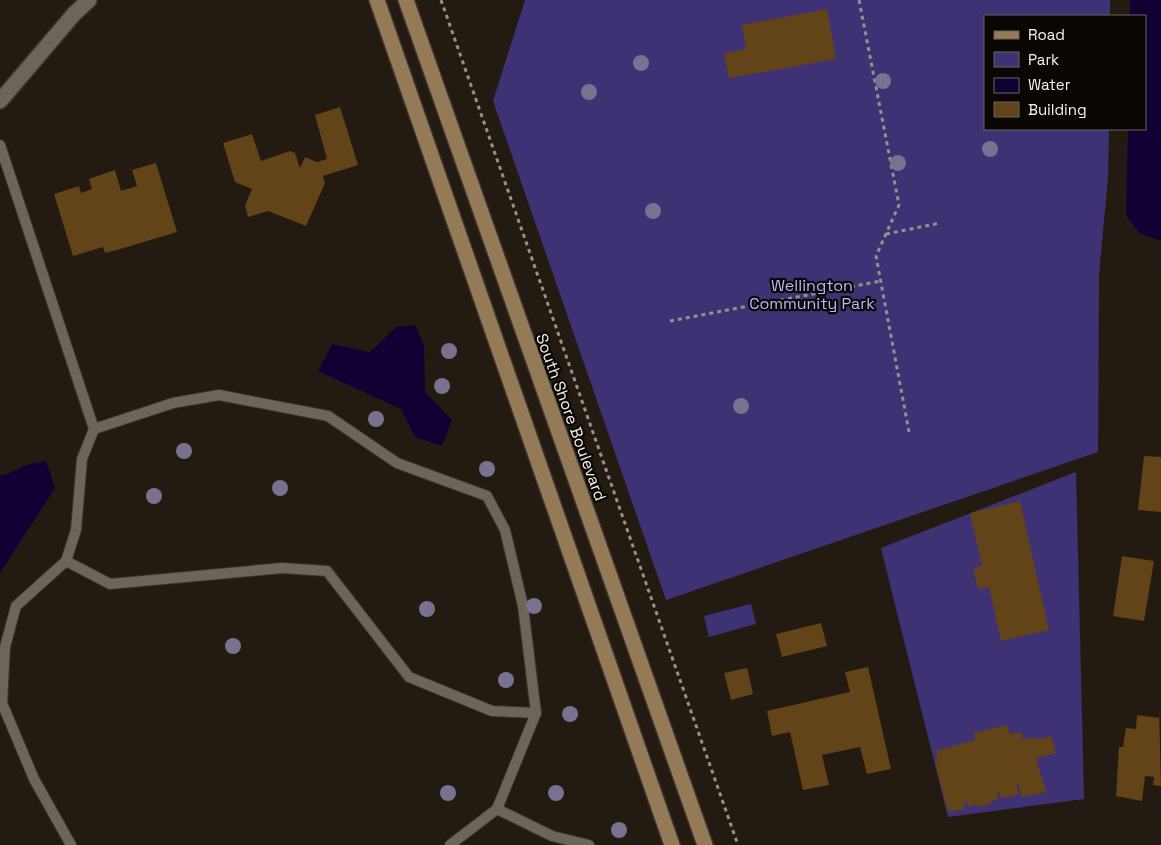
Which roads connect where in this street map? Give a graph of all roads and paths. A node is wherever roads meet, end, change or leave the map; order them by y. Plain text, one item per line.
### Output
1 (89, 0) edge
2 (377, 0) edge
3 (406, 0) edge
4 (441, 0) edge
5 (859, 0) edge
6 (0, 101) edge
7 (0, 145) edge
8 (940, 223) dead end
9 (886, 234) junction
10 (881, 281) junction
11 (670, 321) dead end
12 (94, 428) junction
13 (909, 432) dead end
14 (66, 561) junction
15 (536, 713) junction
16 (497, 809) junction
17 (71, 845) edge
18 (450, 845) edge
19 (589, 845) edge
20 (672, 845) edge
21 (705, 845) edge
22 (738, 845) edge

1 - 6 street
2 - 20 street
3 - 21 street, South Shore Boulevard
4 - 22 path
5 - 9 path
7 - 12 lane
8 - 9 path
9 - 10 path
10 - 11 path
10 - 13 path
12 - 14 lane
12 - 15 lane
14 - 15 lane
14 - 17 lane
15 - 16 lane
16 - 18 lane
16 - 19 lane

